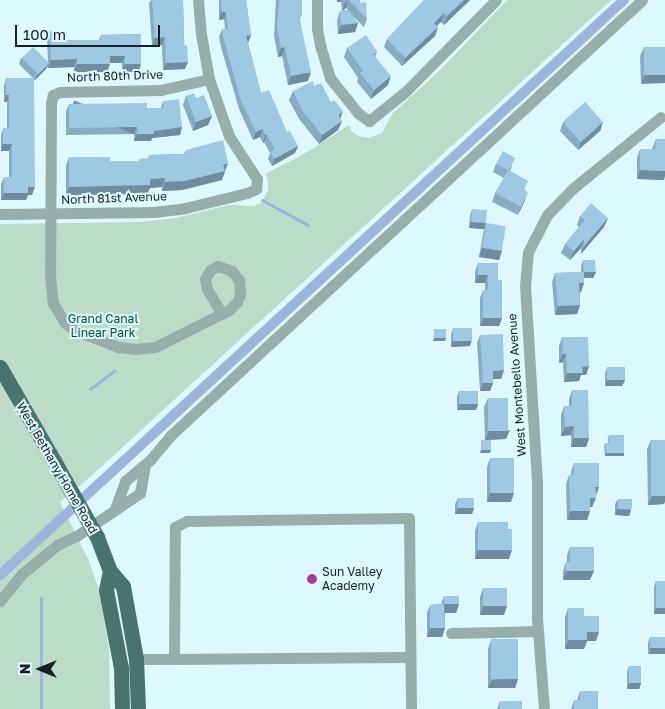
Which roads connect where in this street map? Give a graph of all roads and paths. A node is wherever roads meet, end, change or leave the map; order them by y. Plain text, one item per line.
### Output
1 (198, 0) edge
2 (317, 0) edge
3 (496, 0) edge
4 (642, 0) edge
5 (209, 79) junction
6 (661, 117) dead end
7 (0, 214) edge
8 (51, 214) junction
9 (222, 314) dead end
10 (1, 370) edge
11 (145, 466) junction
12 (115, 509) junction
13 (110, 571) junction
14 (0, 601) edge
15 (538, 631) junction
16 (451, 633) dead end
17 (410, 658) junction
18 (136, 659) junction
19 (174, 659) junction
20 (122, 709) edge
21 (138, 709) edge
22 (411, 709) edge
23 (544, 709) edge

1 - 5 street
2 - 3 street
4 - 11 street
5 - 8 street, North 80th Drive
5 - 8 street, North 81st Avenue
6 - 15 street, West Montebello Avenue
7 - 8 street, North 81st Avenue
8 - 9 street
10 - 13 main road, West Bethany Home Road, bridge
11 - 12 street
11 - 12 street
12 - 14 street
13 - 18 main road, West Bethany Home Road
13 - 20 main road, West Bethany Home Road
15 - 16 street
15 - 23 street, West Montebello Avenue
17 - 19 street
17 - 19 street
17 - 22 street
18 - 19 street
18 - 21 main road, West Bethany Home Road

